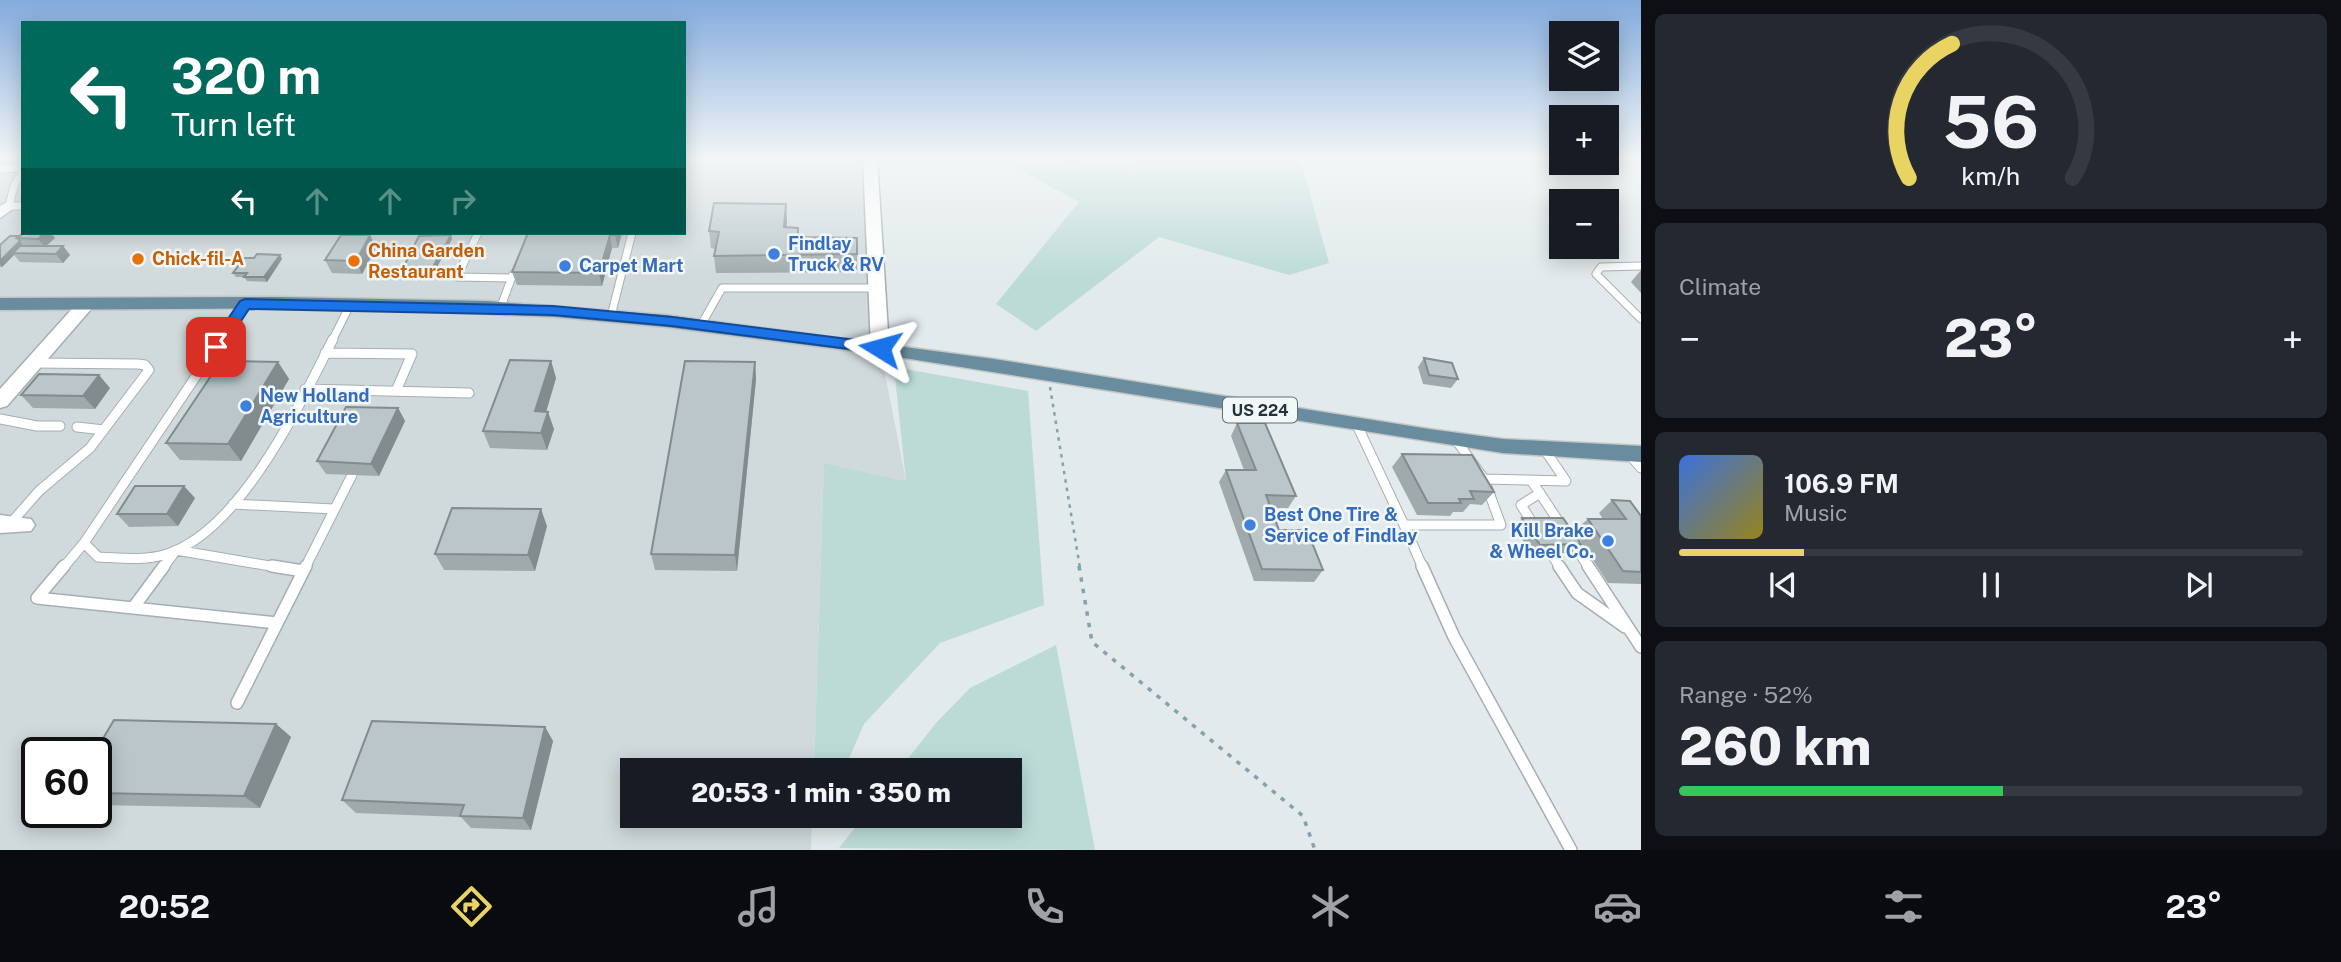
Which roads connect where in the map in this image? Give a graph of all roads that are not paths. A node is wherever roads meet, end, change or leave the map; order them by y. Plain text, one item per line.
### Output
1 (872, 198) edge
2 (477, 235) edge
3 (631, 235) edge
4 (518, 262) edge
5 (1641, 266) edge
6 (512, 278) junction
7 (877, 288) junction
8 (0, 304) edge
9 (86, 304) junction
10 (245, 304) junction
11 (350, 304) junction
12 (500, 309) junction
13 (611, 316) junction
14 (1641, 319) edge
15 (701, 325) junction
16 (880, 348) junction
17 (325, 353) junction
18 (34, 363) junction
19 (305, 389) junction
20 (396, 391) junction
21 (469, 393) dead end
22 (0, 401) edge
23 (0, 419) edge
24 (1357, 425) junction
25 (60, 426) dead end
26 (77, 427) dead end
27 (104, 430) junction
28 (1456, 440) junction
29 (1544, 449) junction
30 (1637, 459) edge
31 (352, 475) edge
32 (1485, 479) junction
33 (1531, 480) junction
34 (1540, 493) junction
35 (233, 504) junction
36 (334, 509) junction
37 (11, 525) edge
38 (1404, 525) junction
39 (1535, 527) edge
40 (84, 542) junction
41 (176, 550) junction
42 (1551, 553) edge
43 (303, 571) junction
44 (133, 608) junction
45 (277, 623) junction
46 (1629, 630) junction
47 (1641, 647) edge
48 (237, 703) dead end
49 (1571, 850) edge

1 - 7 street
2 - 6 lane
3 - 13 lane
4 - 6 lane
5 - 14 lane
6 - 12 lane
7 - 15 lane
7 - 16 street
8 - 9 main road, US 224
9 - 10 main road, US 224
9 - 18 street
10 - 11 main road, US 224
10 - 40 lane
11 - 12 main road, US 224
11 - 17 lane
12 - 13 main road, US 224
13 - 15 main road, US 224
15 - 16 main road, US 224
16 - 24 main road, US 224
17 - 19 lane
17 - 20 lane
18 - 22 street
18 - 27 lane
19 - 20 lane
19 - 35 lane
20 - 21 lane
23 - 25 lane
24 - 28 main road, US 224
24 - 38 lane
26 - 27 lane
27 - 37 lane
28 - 29 main road, US 224
28 - 32 lane
29 - 30 main road, US 224
29 - 33 lane
31 - 36 lane
32 - 33 lane
32 - 38 lane
33 - 34 lane
34 - 39 lane
34 - 46 lane
35 - 36 lane
35 - 41 lane
36 - 43 lane
38 - 49 lane
40 - 41 lane
40 - 44 lane
41 - 43 lane
41 - 44 lane
42 - 46 lane
43 - 45 lane
44 - 45 lane
45 - 48 lane
46 - 47 lane

